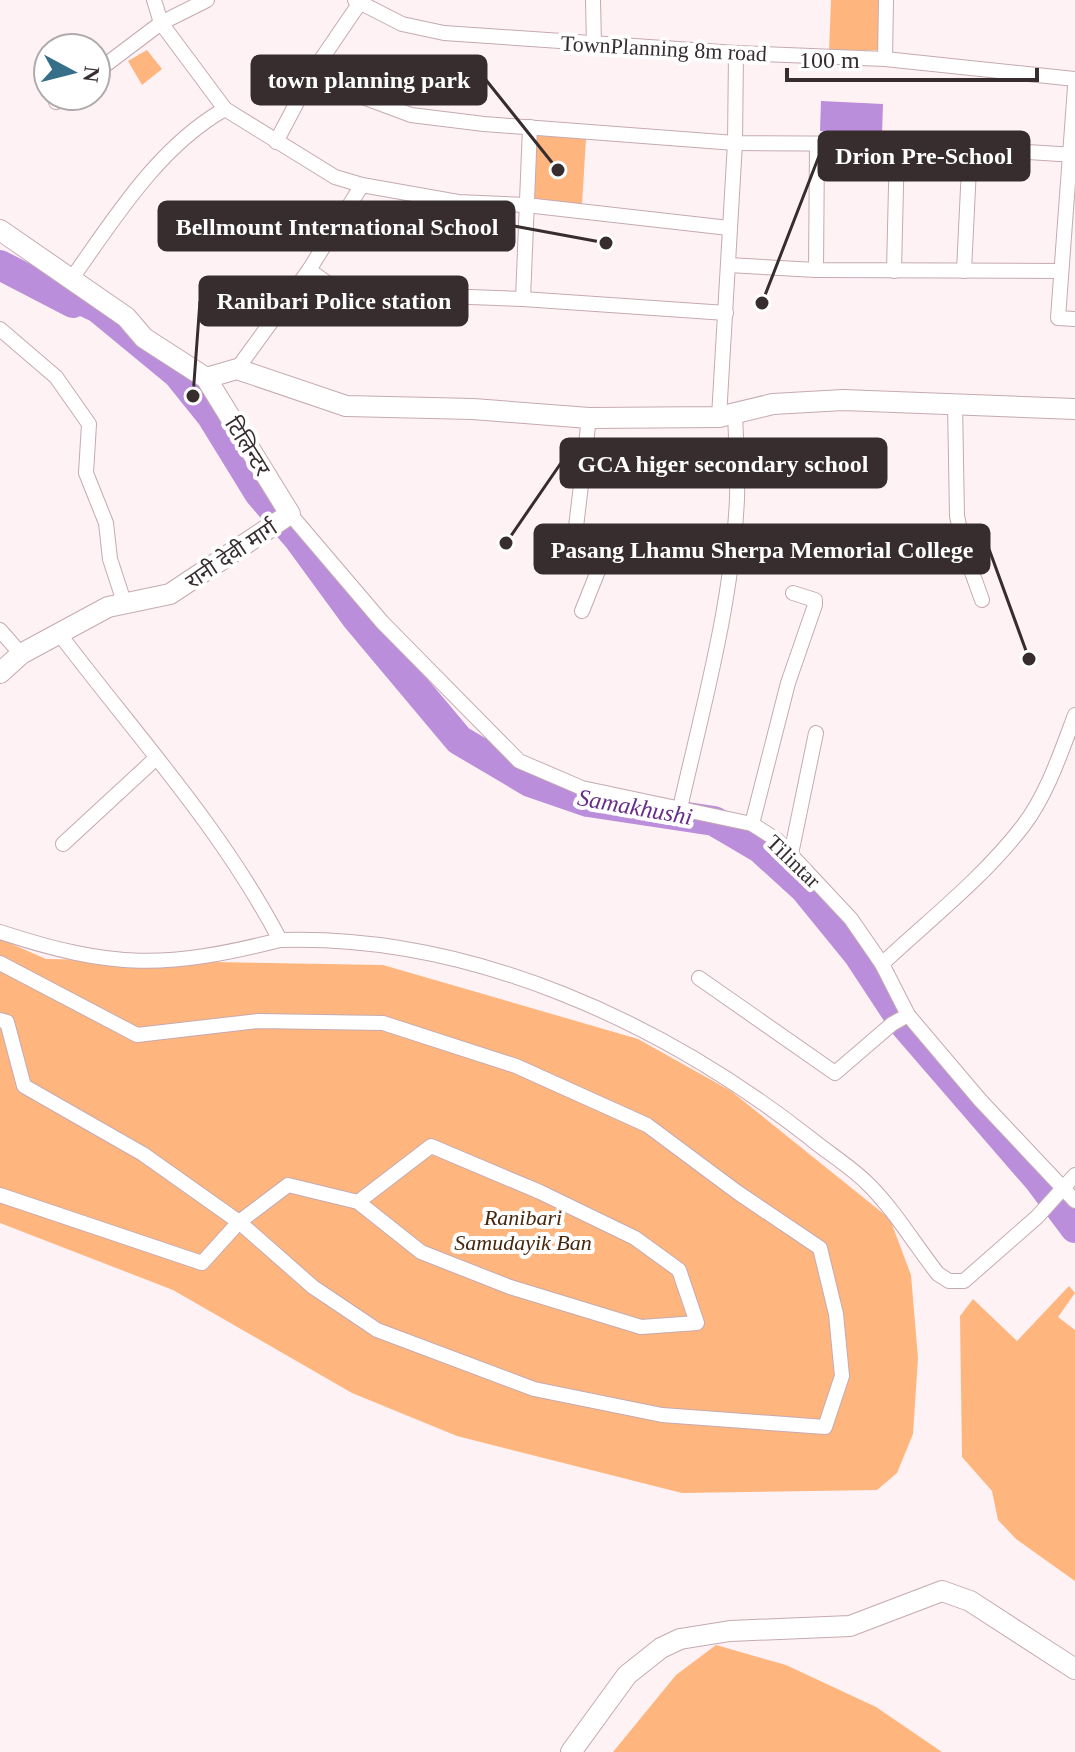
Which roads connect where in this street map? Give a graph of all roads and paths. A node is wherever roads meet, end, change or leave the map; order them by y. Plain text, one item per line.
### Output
1 (154, 0) edge
2 (207, 0) edge
3 (593, 0) edge
4 (886, 0) edge
5 (357, 2) edge
6 (161, 23) junction
7 (594, 45) junction
8 (736, 53) junction
9 (885, 59) junction
10 (112, 60) edge
11 (314, 70) junction
12 (1075, 79) edge
13 (1075, 87) edge
14 (225, 109) junction
15 (530, 127) junction
16 (276, 142) junction
17 (735, 143) junction
18 (897, 144) junction
19 (817, 145) junction
20 (970, 147) junction
21 (1073, 154) edge
22 (362, 185) junction
23 (526, 205) junction
24 (729, 228) junction
25 (0, 230) edge
26 (1069, 239) edge
27 (728, 265) junction
28 (309, 270) junction
29 (816, 270) junction
30 (894, 271) junction
31 (964, 271) junction
32 (1059, 271) junction
33 (70, 281) junction
34 (523, 299) junction
35 (726, 313) junction
36 (1075, 319) edge
37 (0, 329) edge
38 (237, 369) junction
39 (206, 378) junction
40 (955, 403) junction
41 (1075, 409) edge
42 (727, 415) junction
43 (589, 418) junction
44 (290, 514) junction
45 (793, 593) dead end
46 (982, 600) dead end
47 (124, 602) junction
48 (582, 611) dead end
49 (0, 630) edge
50 (61, 636) junction
51 (21, 654) junction
52 (0, 673) edge
53 (1075, 715) edge
54 (816, 733) dead end
55 (155, 759) junction
56 (680, 808) junction
57 (752, 824) junction
58 (63, 844) dead end
59 (791, 854) junction
60 (0, 932) edge
61 (280, 940) junction
62 (0, 963) edge
63 (882, 964) junction
64 (699, 978) dead end
65 (908, 1015) junction
66 (0, 1020) edge
67 (1070, 1181) edge
68 (0, 1195) edge
69 (1075, 1201) edge
70 (358, 1202) junction
71 (239, 1222) junction
72 (1075, 1669) edge
73 (571, 1752) edge

1 - 6 street
2 - 6 street
3 - 7 street
4 - 9 street
5 - 7 street, TownPlanning 8m road
5 - 11 street
6 - 10 street
6 - 14 street
7 - 8 street, TownPlanning 8m road
8 - 9 street, TownPlanning 8m road
8 - 17 street
9 - 12 street, TownPlanning 8m road
11 - 15 street
11 - 16 street
13 - 21 street
14 - 16 street
14 - 33 street
15 - 17 street
15 - 23 street
16 - 22 street
17 - 19 street
17 - 24 street
18 - 19 street
18 - 20 street
18 - 30 street
19 - 29 street
20 - 21 street
20 - 31 street
21 - 26 street
22 - 23 street
22 - 28 street
23 - 24 street
23 - 34 street
24 - 27 street
25 - 33 street
26 - 32 street
27 - 29 street
27 - 35 street
28 - 34 street
28 - 38 street
29 - 30 street
30 - 31 street
31 - 32 street
32 - 36 street
33 - 39 street
34 - 35 street
35 - 42 street
37 - 47 street
38 - 39 street
38 - 43 street
39 - 44 street, टिलिन्टर
40 - 41 street
40 - 42 street
40 - 46 street
42 - 43 street
42 - 56 street
43 - 48 street
44 - 47 street, रानी देवी मार्ग
44 - 56 street, Tilintar
45 - 57 street
47 - 50 street, रानी देवी मार्ग
49 - 51 street
50 - 51 street, रानी देवी मार्ग
50 - 55 street
51 - 52 street, रानी देवी मार्ग
53 - 63 street
54 - 59 street
55 - 58 street
55 - 61 street
56 - 57 street, Tilintar
57 - 59 street, Tilintar
59 - 63 street, Tilintar
60 - 61 street
61 - 67 street
62 - 71 street
63 - 65 street, Tilintar
64 - 65 street
65 - 67 street, Tilintar
66 - 71 street
67 - 69 street, Tilintar
68 - 71 street
70 - 70 street
70 - 71 street
72 - 73 street

